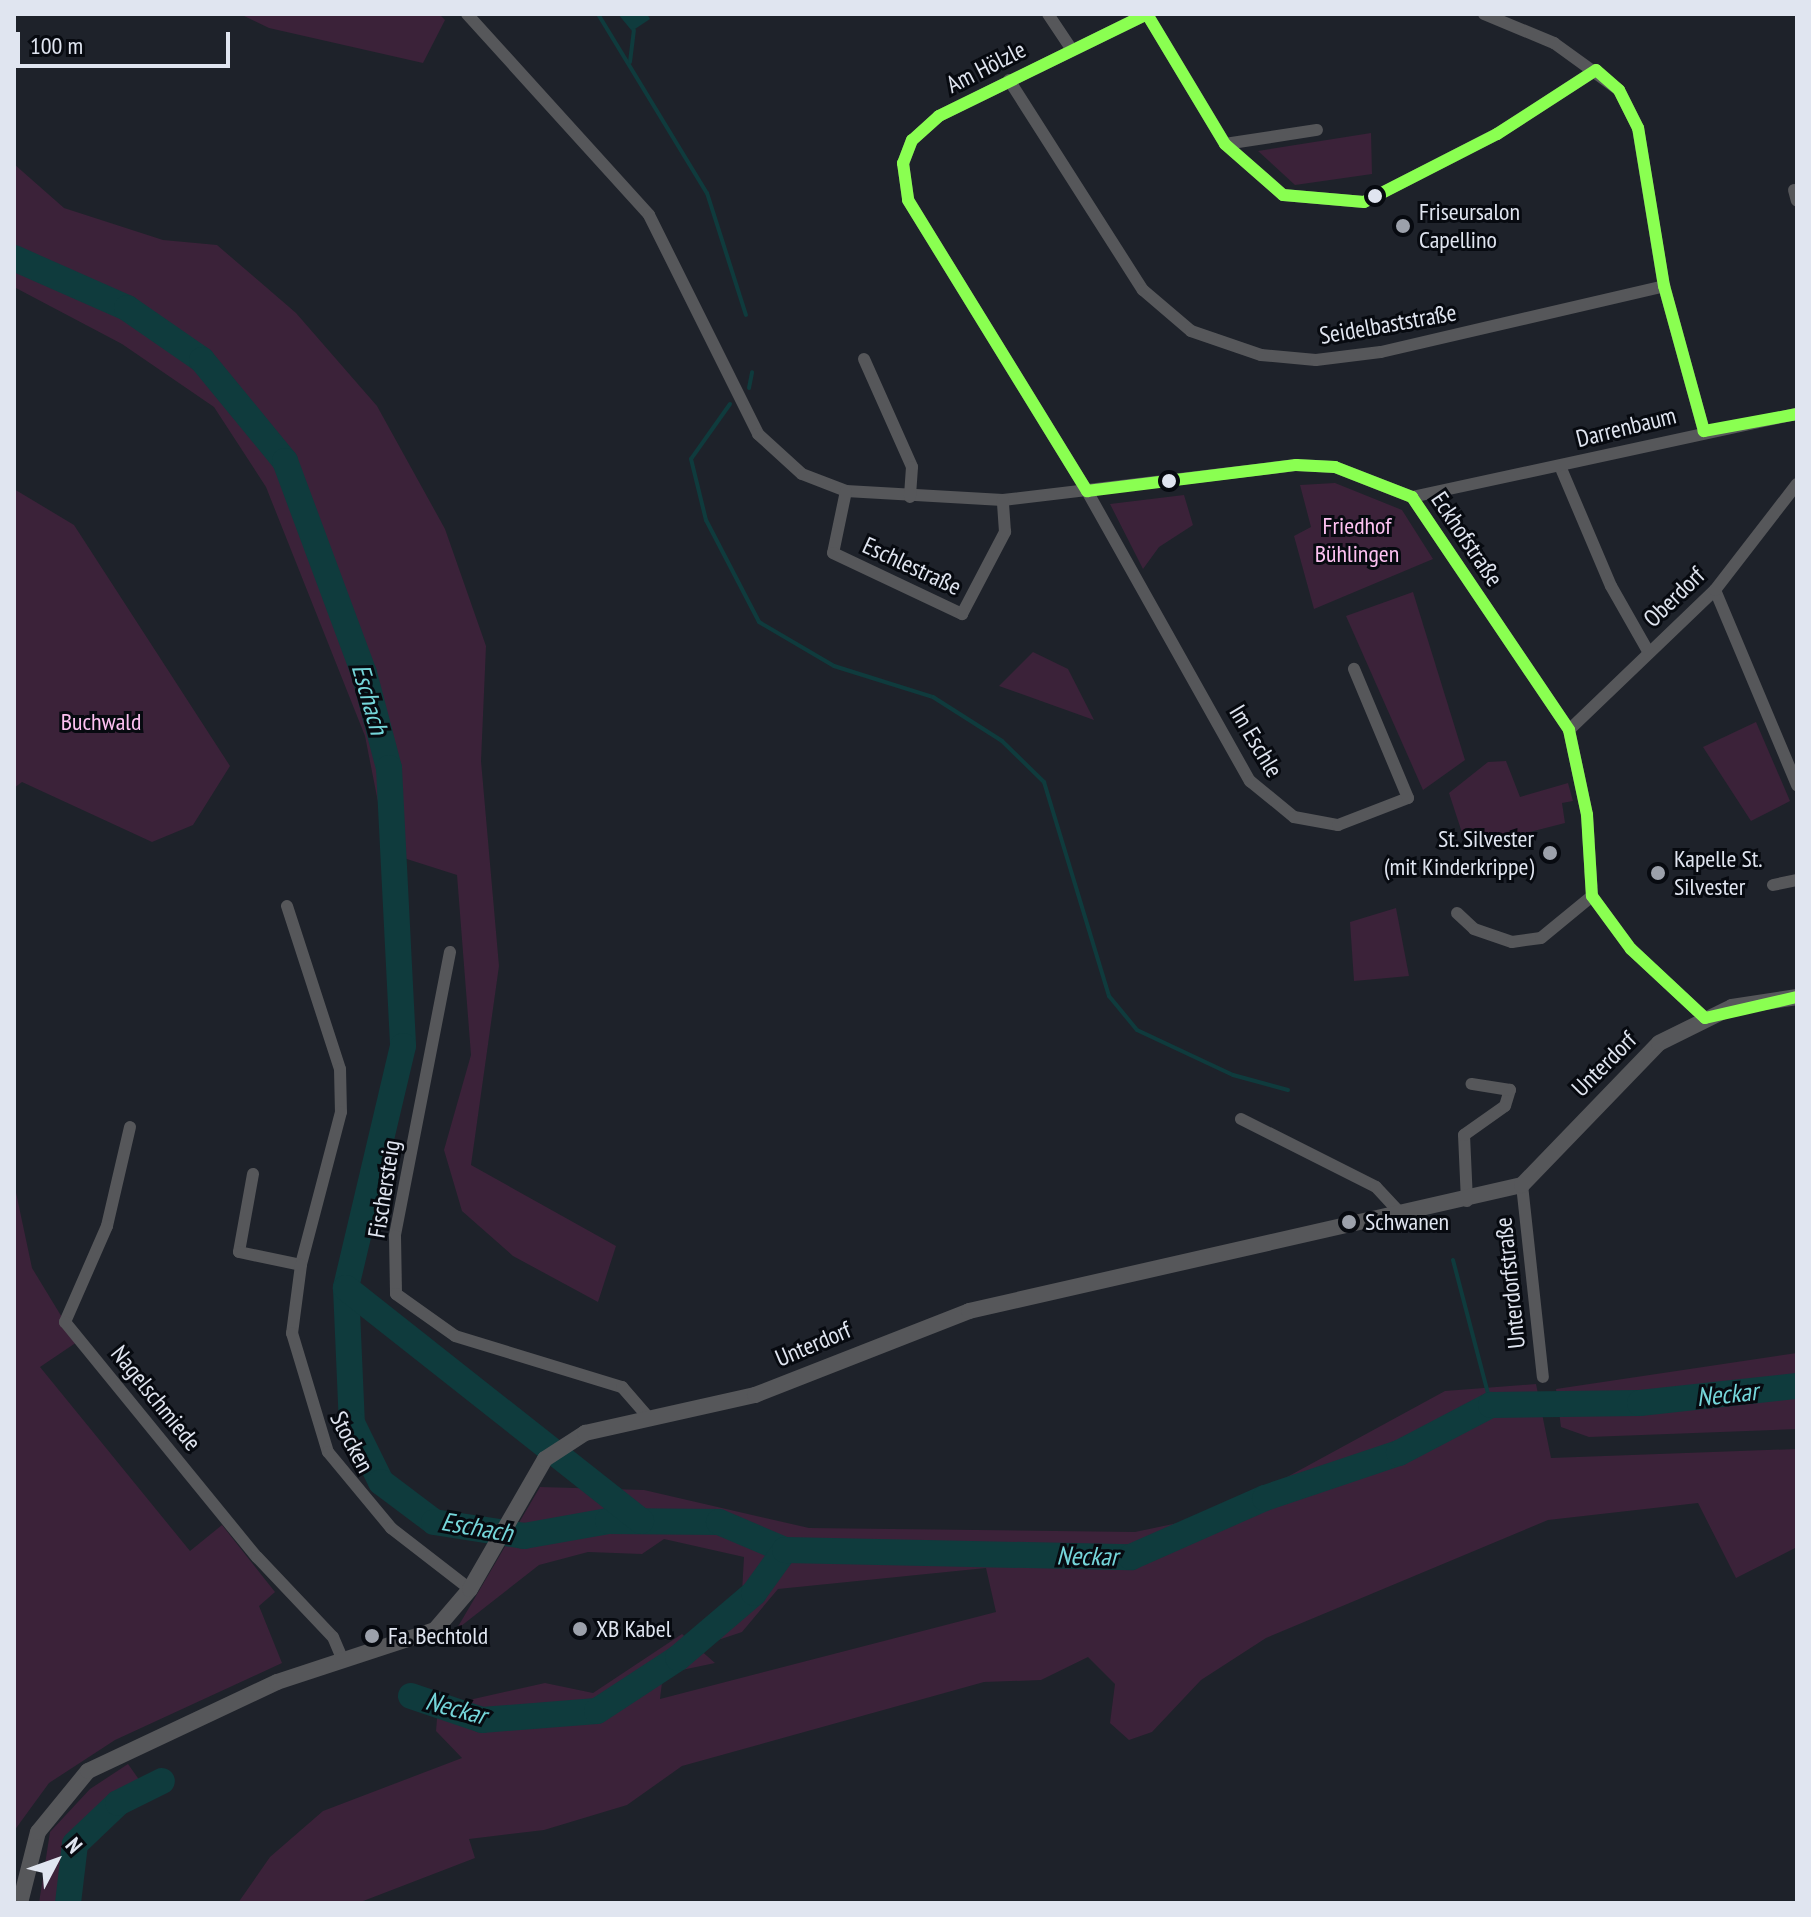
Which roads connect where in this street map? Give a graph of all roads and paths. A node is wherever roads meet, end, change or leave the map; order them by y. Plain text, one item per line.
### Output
1 (467, 14) edge
2 (1048, 14) edge
3 (1147, 14) edge
4 (1484, 14) edge
5 (1072, 50) junction
6 (1596, 70) junction
7 (1009, 80) junction
8 (1317, 130) dead end
9 (1225, 144) junction
10 (1664, 286) junction
11 (864, 359) dead end
12 (1797, 414) edge
13 (1704, 431) junction
14 (1560, 466) junction
15 (1797, 484) edge
16 (846, 491) junction
17 (1087, 491) junction
18 (910, 497) junction
19 (1412, 497) junction
20 (1003, 500) junction
21 (1715, 590) junction
22 (1648, 651) junction
23 (1354, 669) dead end
24 (1569, 730) junction
25 (1797, 785) edge
26 (1797, 880) edge
27 (1773, 885) dead end
28 (1592, 896) junction
29 (287, 906) dead end
30 (1457, 913) dead end
31 (450, 952) dead end
32 (1797, 997) edge
33 (1705, 1018) junction
34 (1471, 1084) dead end
35 (1241, 1119) dead end
36 (130, 1127) dead end
37 (253, 1174) dead end
38 (1522, 1185) junction
39 (1467, 1201) junction
40 (1401, 1214) junction
41 (301, 1265) junction
42 (1543, 1377) dead end
43 (646, 1415) junction
44 (470, 1589) junction
45 (343, 1661) junction
46 (20, 1903) edge

1 - 16 street, Eckhofstraße
2 - 5 street
3 - 5 street, Am Hölzle
3 - 9 street
4 - 6 street
5 - 7 street, Am Hölzle
6 - 9 street
6 - 10 street
7 - 10 street, Seidelbaststraße
7 - 17 street, Am Hölzle
8 - 9 street
10 - 13 street
11 - 18 street
12 - 13 street, Darrenbaum
13 - 14 street, Darrenbaum
14 - 19 street, Darrenbaum
14 - 22 street, Darrenbaum
15 - 21 street, Oberdorf
16 - 18 street, Eckhofstraße
16 - 20 street, Eschlestraße
17 - 19 street, Eckhofstraße
17 - 20 street, Eckhofstraße
17 - 23 street, Im Eschle
18 - 20 street, Eckhofstraße
19 - 24 street, Eckhofstraße
21 - 22 street, Oberdorf
21 - 25 street
22 - 24 street, Oberdorf
24 - 28 street, Eckhofstraße
26 - 27 street
28 - 30 street
28 - 33 street
29 - 41 street, Stocken
31 - 43 street, Fischersteig
32 - 33 street, Unterdorf
33 - 38 street, Unterdorf
34 - 39 street
35 - 40 street
36 - 45 street, Nagelschmiede
37 - 41 street
38 - 39 street, Unterdorf
38 - 42 street, Unterdorfstraße
39 - 40 street, Unterdorf
40 - 43 street, Unterdorf
41 - 44 street, Stocken
43 - 44 street, Unterdorf
44 - 45 street, Unterdorf
45 - 46 street, Unterdorf

